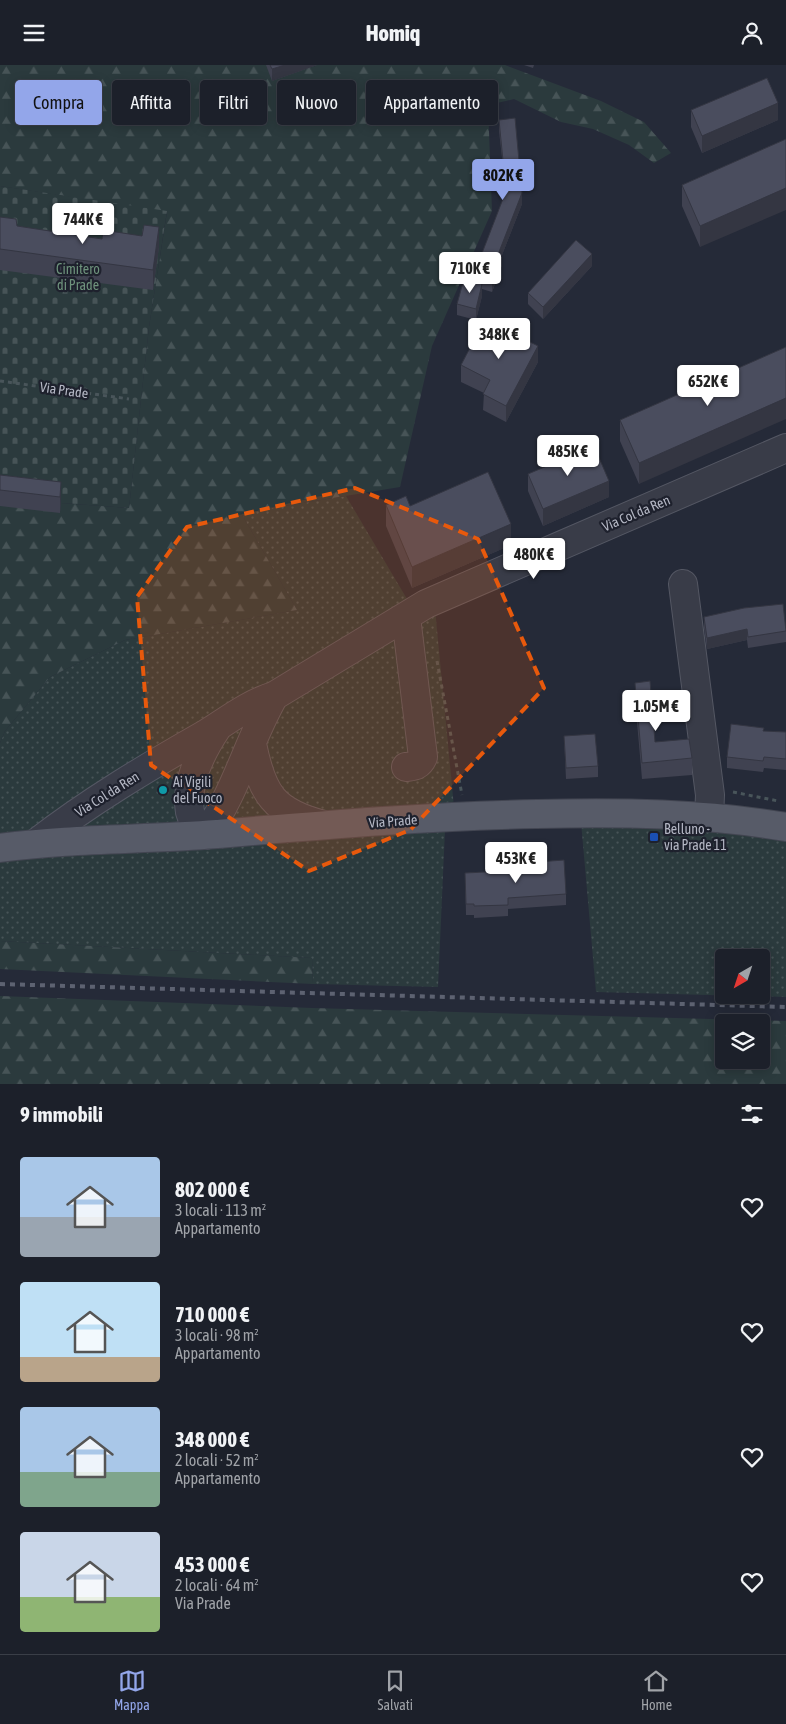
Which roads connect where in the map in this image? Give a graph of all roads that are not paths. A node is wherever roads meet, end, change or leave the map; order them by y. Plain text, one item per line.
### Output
1 (786, 448) edge
2 (683, 584) dead end
3 (406, 617) junction
4 (274, 697) junction
5 (252, 744) junction
6 (191, 750) junction
7 (406, 767) dead end
8 (240, 771) junction
9 (709, 817) junction
10 (324, 825) junction
11 (786, 827) edge
12 (205, 835) junction
13 (36, 843) junction
14 (0, 848) edge

1 - 3 street, Via Col da Ren
2 - 9 street
3 - 4 street, Via Col da Ren
3 - 7 street
4 - 5 street
4 - 6 street, Via Col da Ren
5 - 8 street
5 - 10 street
6 - 8 street
6 - 12 street
6 - 13 street, Via Col da Ren
8 - 12 street
9 - 10 main road, Via Prade
9 - 11 main road, Via Prade
10 - 12 main road, Via Prade
12 - 13 main road, Via Prade
13 - 14 main road, Via Prade

